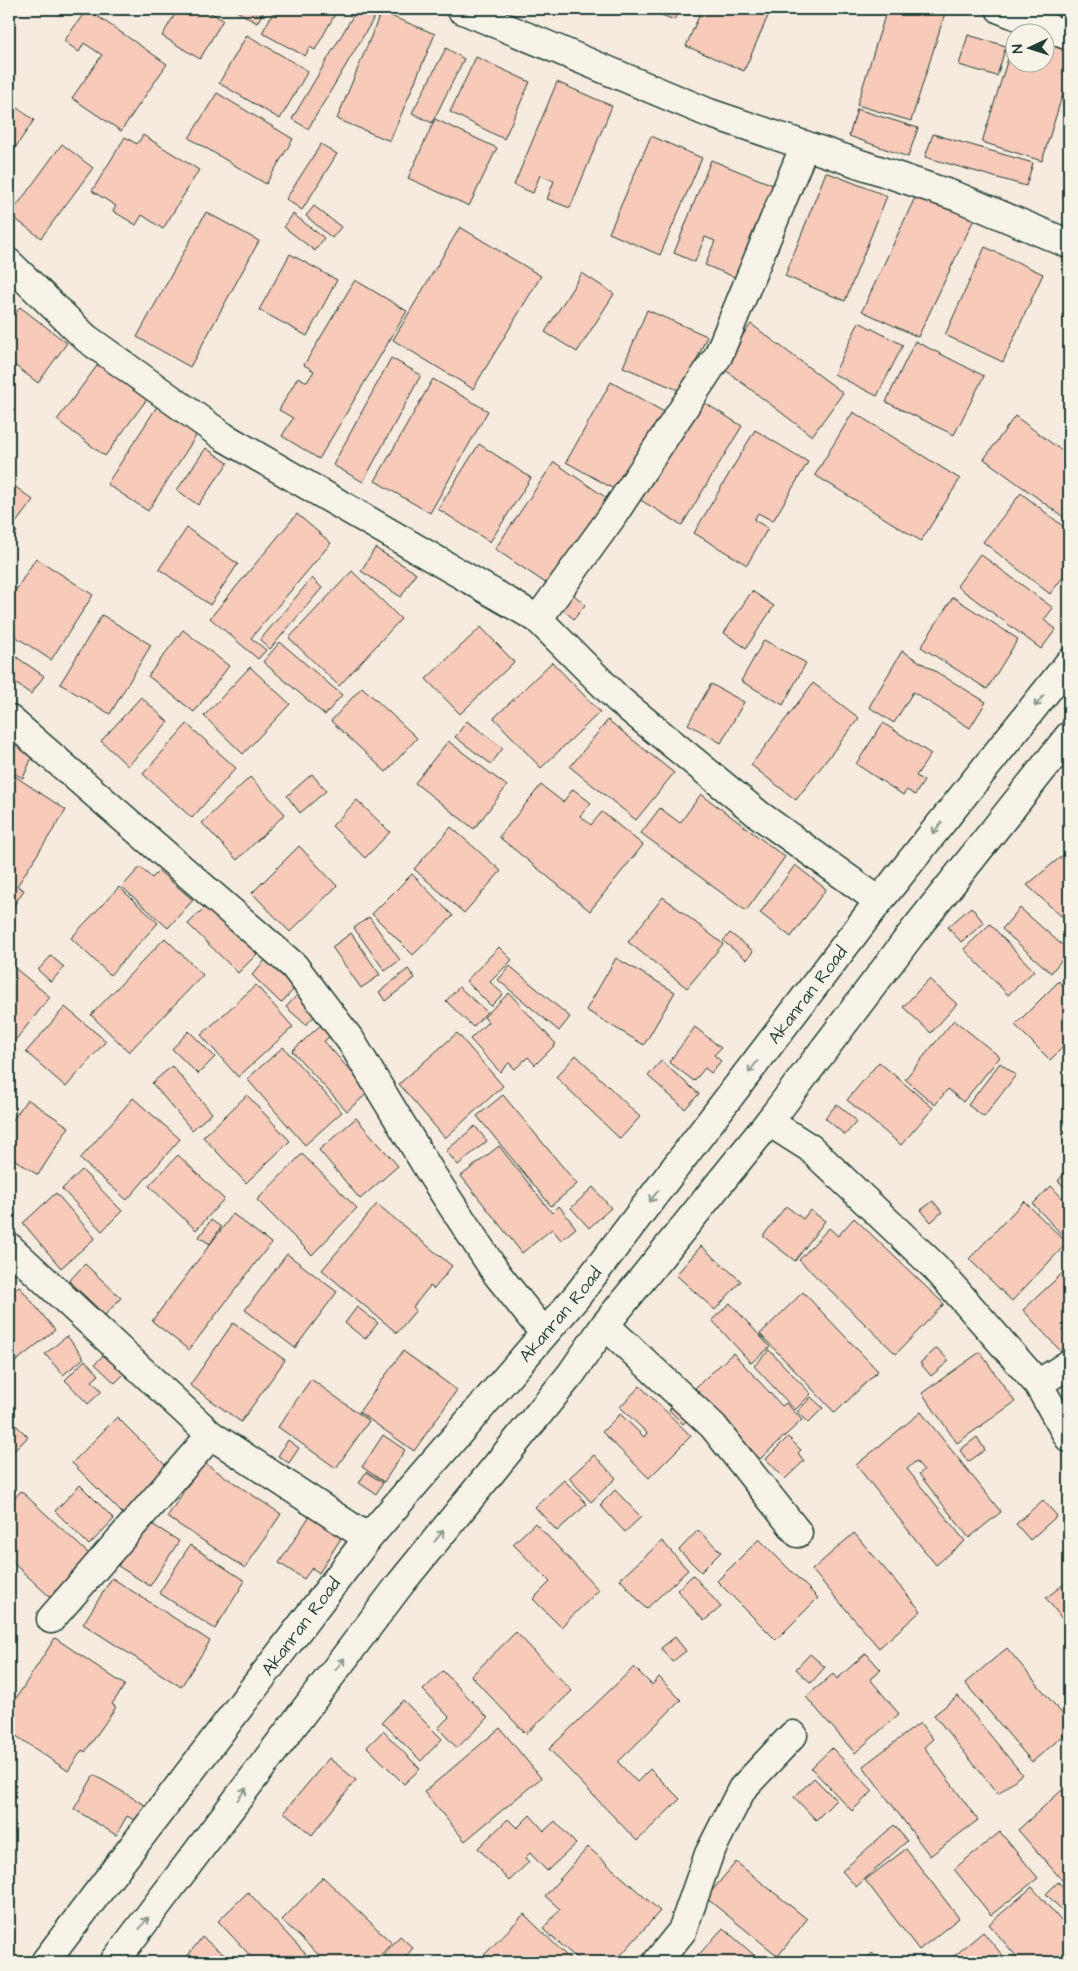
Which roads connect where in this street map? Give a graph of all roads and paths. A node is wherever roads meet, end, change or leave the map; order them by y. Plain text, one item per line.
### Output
1 (461, 9) edge
2 (1000, 9) edge
3 (1069, 36) edge
4 (805, 145) junction
5 (1069, 244) edge
6 (9, 263) edge
7 (538, 619) junction
8 (1069, 662) edge
9 (9, 719) edge
10 (1069, 736) edge
11 (879, 900) junction
12 (769, 1122) junction
13 (14, 1262) edge
14 (605, 1326) junction
15 (544, 1333) junction
16 (1069, 1364) edge
17 (1038, 1384) junction
18 (211, 1435) junction
19 (1069, 1438) edge
20 (798, 1532) dead end
21 (368, 1538) junction
22 (51, 1619) dead end
23 (792, 1735) dead end
24 (45, 1962) edge
25 (114, 1962) edge
26 (657, 1962) edge

1 - 4 street
2 - 3 street
4 - 5 street
4 - 7 street
6 - 7 street
7 - 11 street
8 -> 11 street, Akanran Road
9 - 15 street
10 - 12 street
11 -> 15 street, Akanran Road
12 - 14 street
12 - 17 street
13 - 18 street
14 - 20 street
25 -> 14 street
15 - 21 street, Akanran Road
16 - 17 street
17 - 19 street
18 - 21 street
18 - 22 street
21 - 24 street, Akanran Road
23 - 26 street

